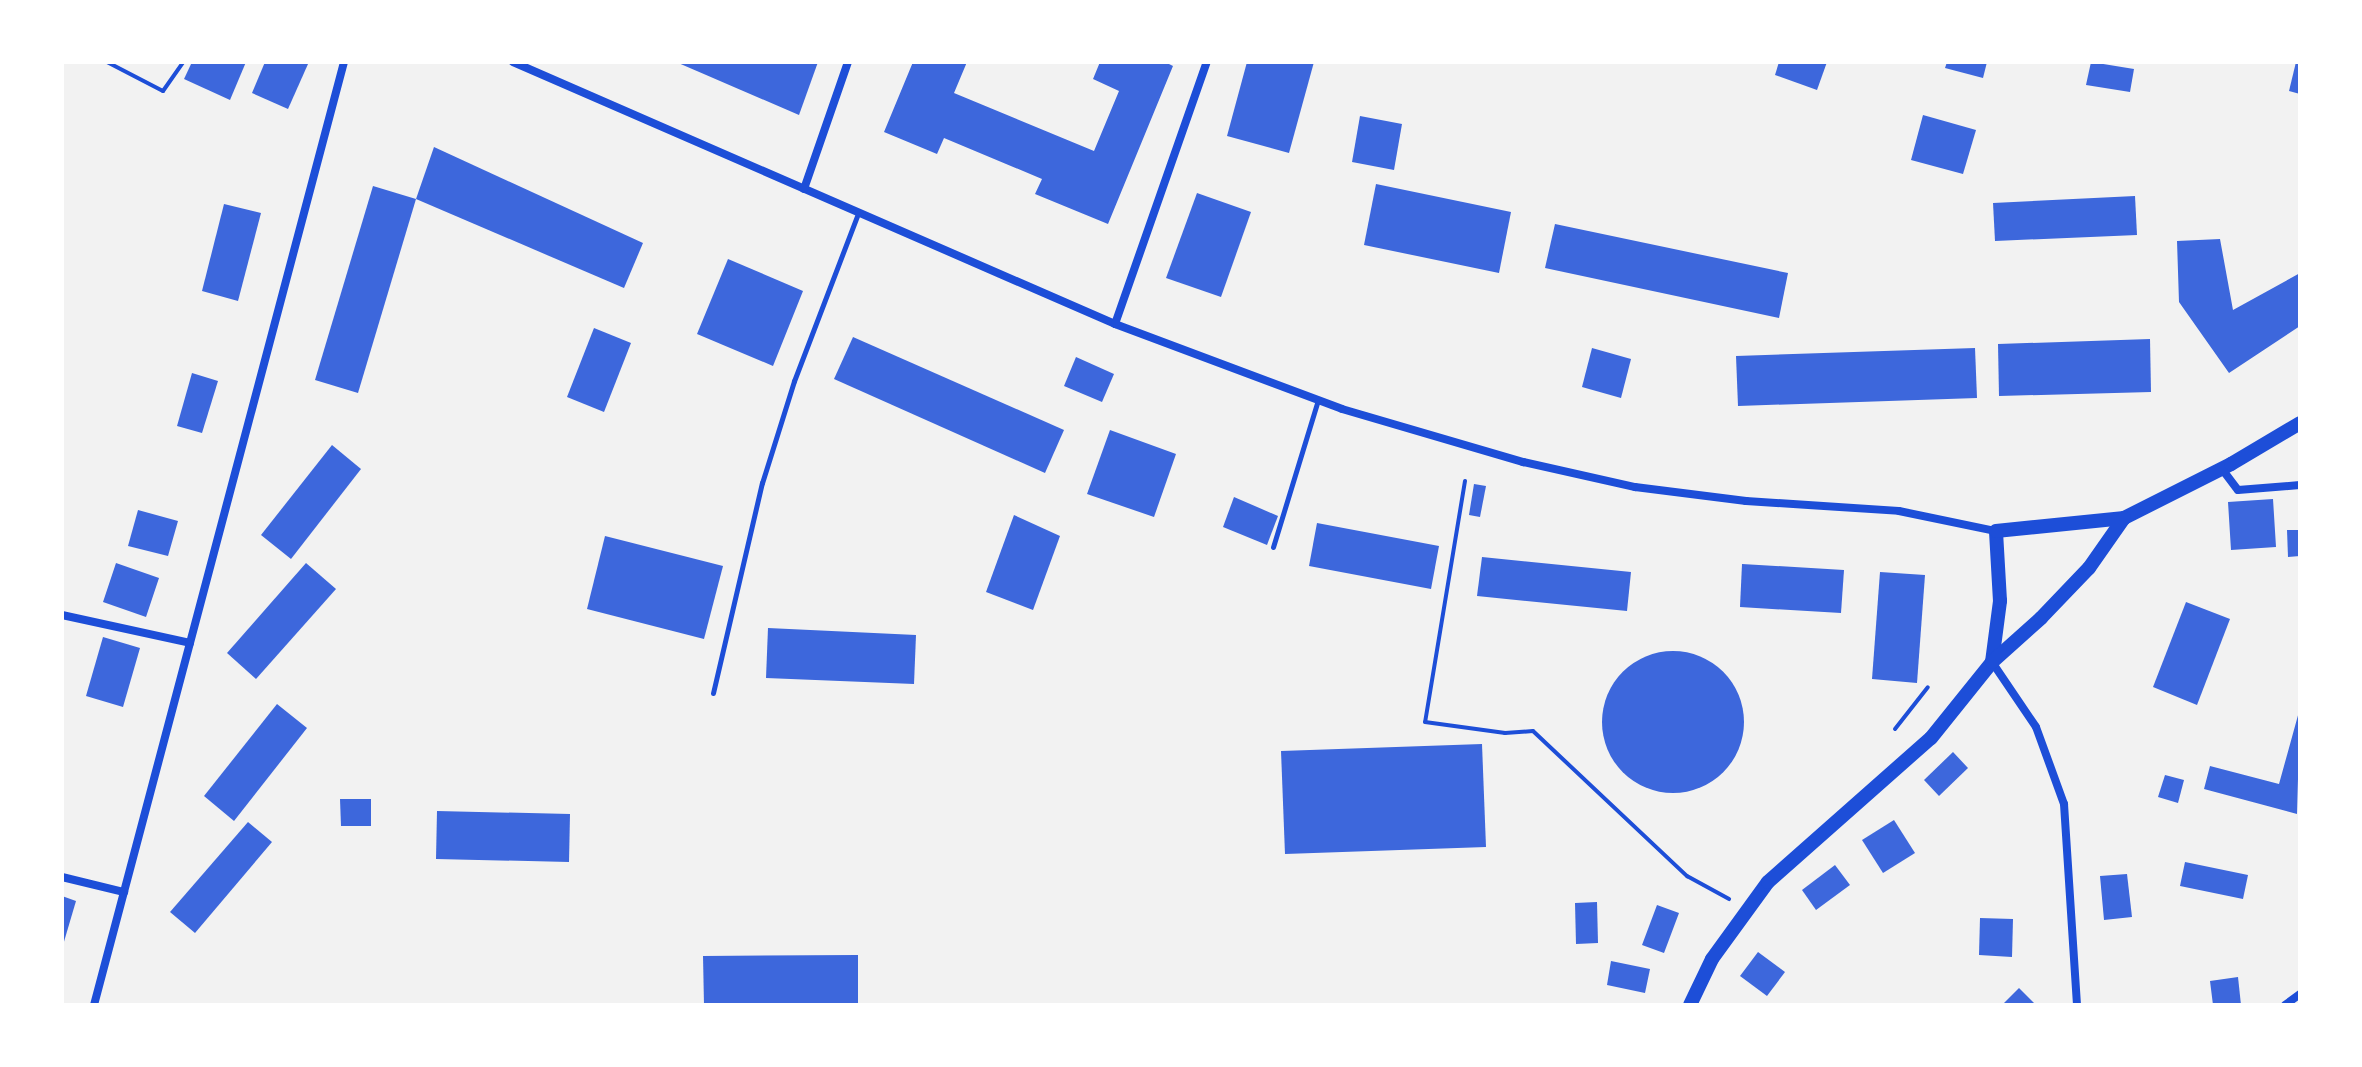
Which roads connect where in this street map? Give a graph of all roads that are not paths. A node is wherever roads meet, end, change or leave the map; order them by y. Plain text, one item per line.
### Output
1 (344, 62) edge
2 (513, 62) edge
3 (848, 62) edge
4 (1207, 62) edge
5 (804, 189) junction
6 (858, 213) junction
7 (1115, 324) junction
8 (1318, 400) junction
9 (2300, 423) edge
10 (2222, 469) junction
11 (2300, 485) edge
12 (2124, 518) junction
13 (1996, 531) junction
14 (1273, 547) dead end
15 (62, 615) edge
16 (190, 643) junction
17 (1992, 662) junction
18 (713, 693) dead end
19 (62, 877) edge
20 (124, 892) junction
21 (2300, 994) edge
22 (94, 1005) edge
23 (1690, 1005) edge
24 (2077, 1005) edge
25 (2285, 1005) edge

1 - 16 street
2 - 5 street
3 - 5 street
4 - 7 street
5 - 6 street
6 - 7 street
6 - 18 lane
7 - 8 street
8 - 13 street
8 - 14 lane
9 - 10 main road
10 - 11 street
10 - 12 main road
12 - 13 main road
12 - 17 main road
13 - 17 main road
15 - 16 street
16 - 20 street
17 - 23 main road
17 - 24 street
19 - 20 street
20 - 22 street
21 - 25 street

